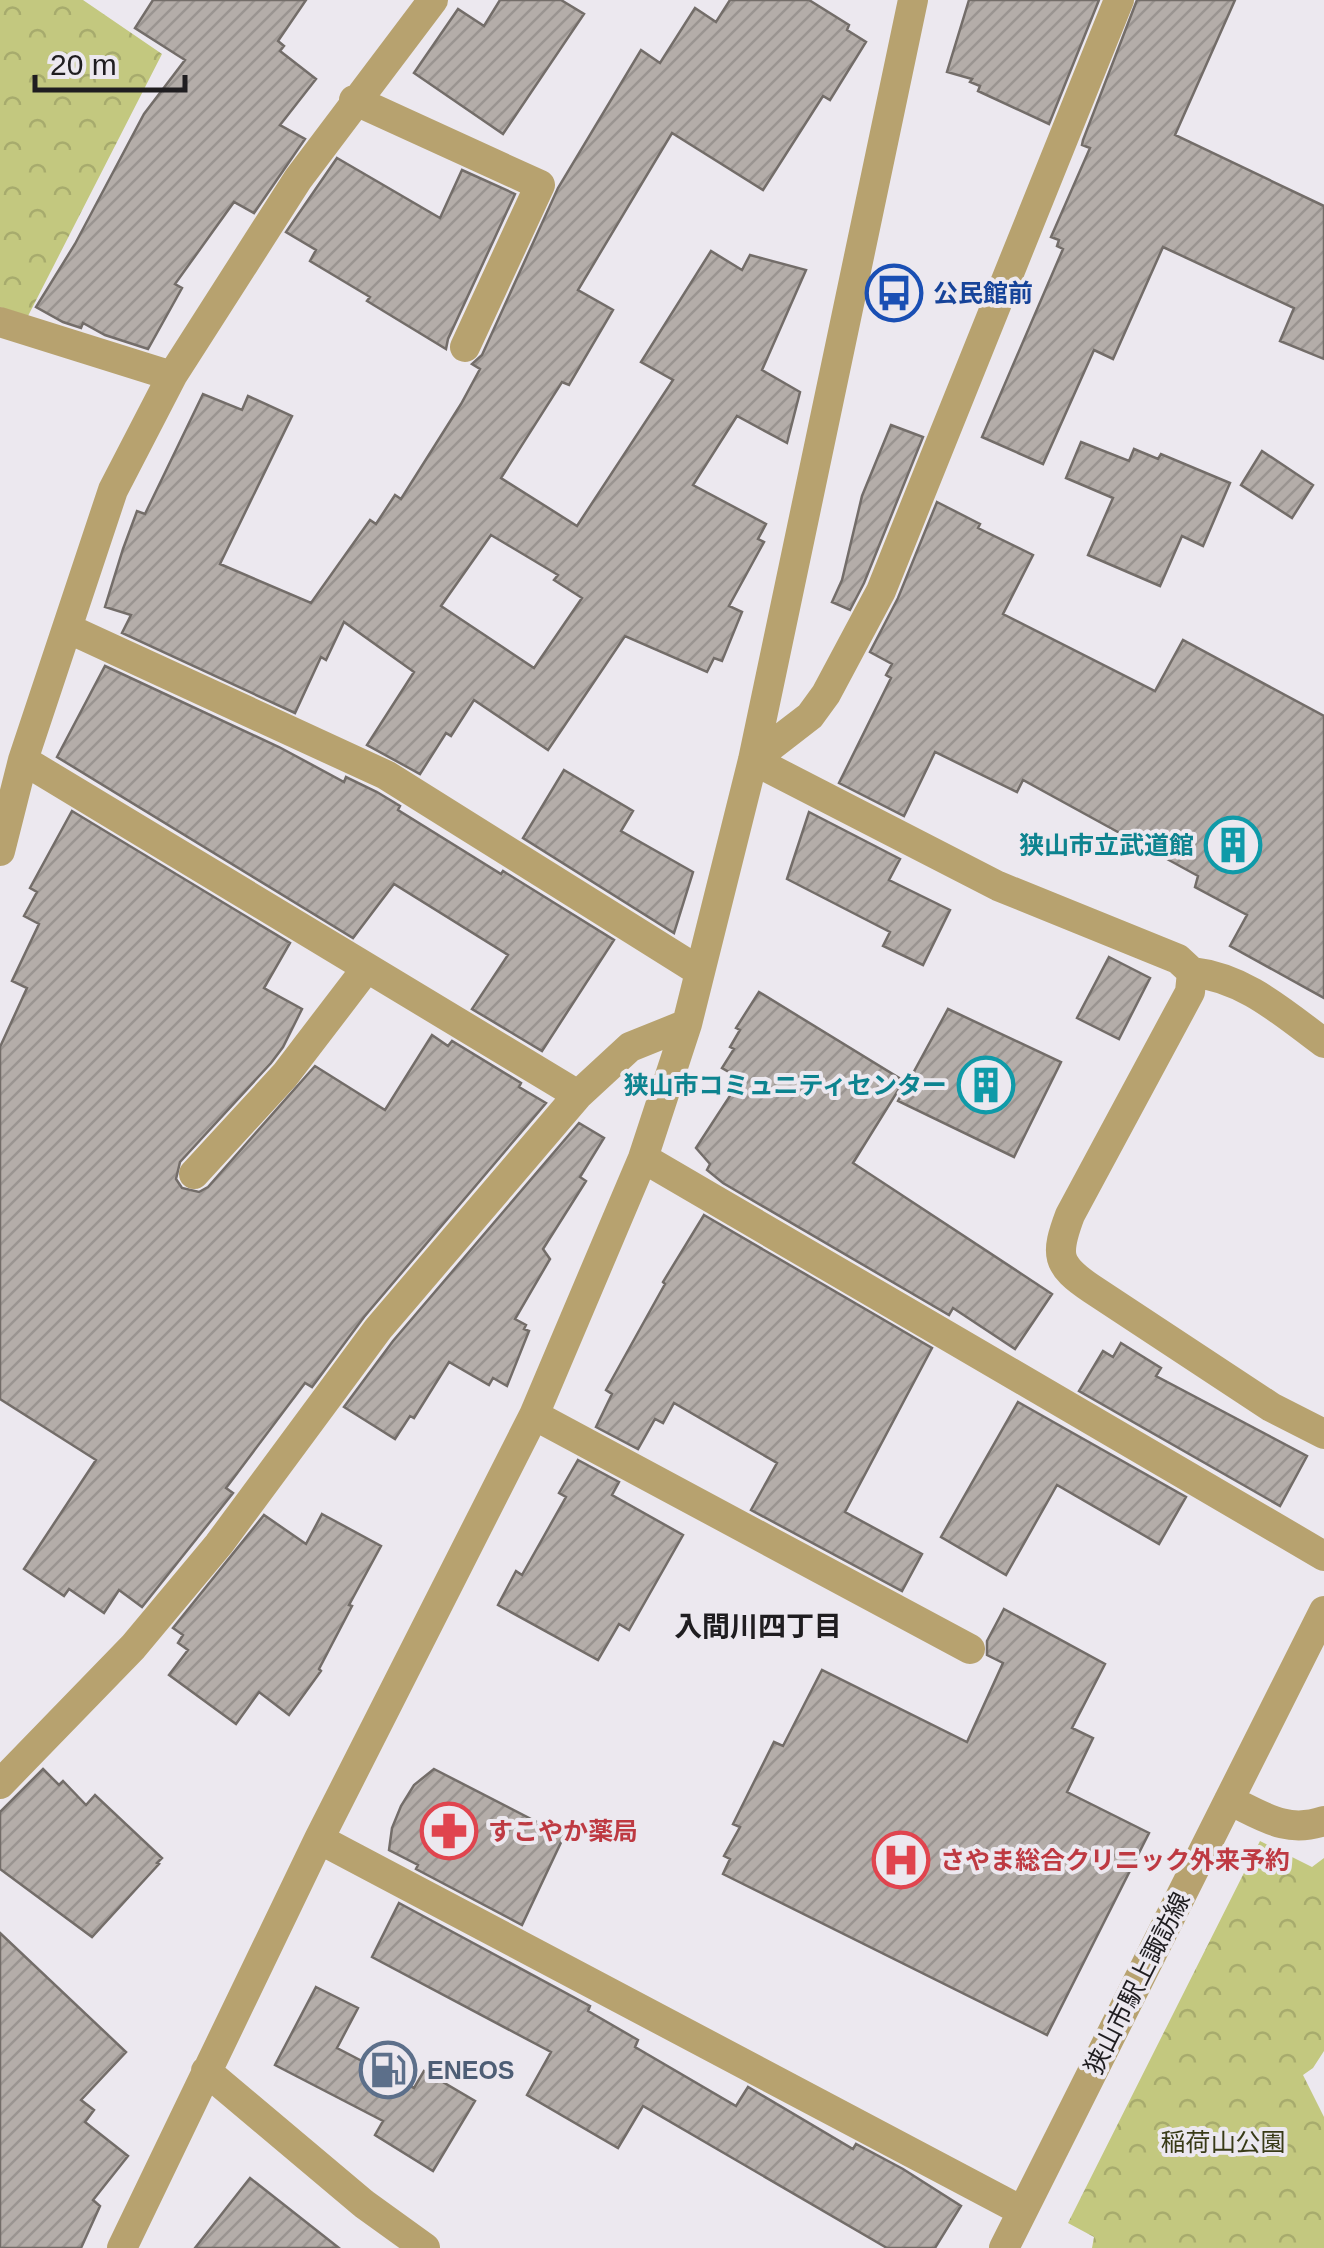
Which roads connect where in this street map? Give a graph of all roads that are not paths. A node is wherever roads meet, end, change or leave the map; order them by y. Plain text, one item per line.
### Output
1 (433, 0) edge
2 (912, 0) edge
3 (1119, 0) edge
4 (354, 100) junction
5 (0, 322) edge
6 (466, 347) dead end
7 (172, 376) junction
8 (70, 629) junction
9 (23, 760) junction
10 (754, 760) junction
11 (0, 851) edge
12 (366, 968) junction
13 (699, 971) junction
14 (1192, 972) junction
15 (686, 1024) junction
16 (1324, 1043) edge
17 (578, 1095) junction
18 (643, 1158) junction
19 (194, 1174) dead end
20 (534, 1414) junction
21 (1324, 1434) edge
22 (1324, 1556) edge
23 (1324, 1611) edge
24 (970, 1649) dead end
25 (0, 1784) edge
26 (1229, 1800) junction
27 (1324, 1820) edge
28 (319, 1839) junction
29 (206, 2071) junction
30 (1022, 2212) junction
31 (122, 2248) edge
32 (426, 2248) edge
33 (1004, 2248) edge

1 - 4 street
2 - 10 street
3 - 10 street
4 - 6 street
4 - 7 street
5 - 7 street
7 - 8 street
8 - 9 street
8 - 13 street
9 - 11 street
9 - 12 street
10 - 13 street
10 - 14 street
12 - 17 street
12 - 19 street
13 - 15 street
14 - 16 street
14 - 21 street
15 - 17 street
15 - 18 street
17 - 25 street
18 - 20 street
18 - 22 street
20 - 24 street
20 - 28 street
23 - 26 street, 狭山市駅上諏訪線
26 - 27 street
26 - 30 street, 狭山市駅上諏訪線
28 - 29 street
28 - 30 street
29 - 31 street
29 - 32 street
30 - 33 street, 狭山市駅上諏訪線

